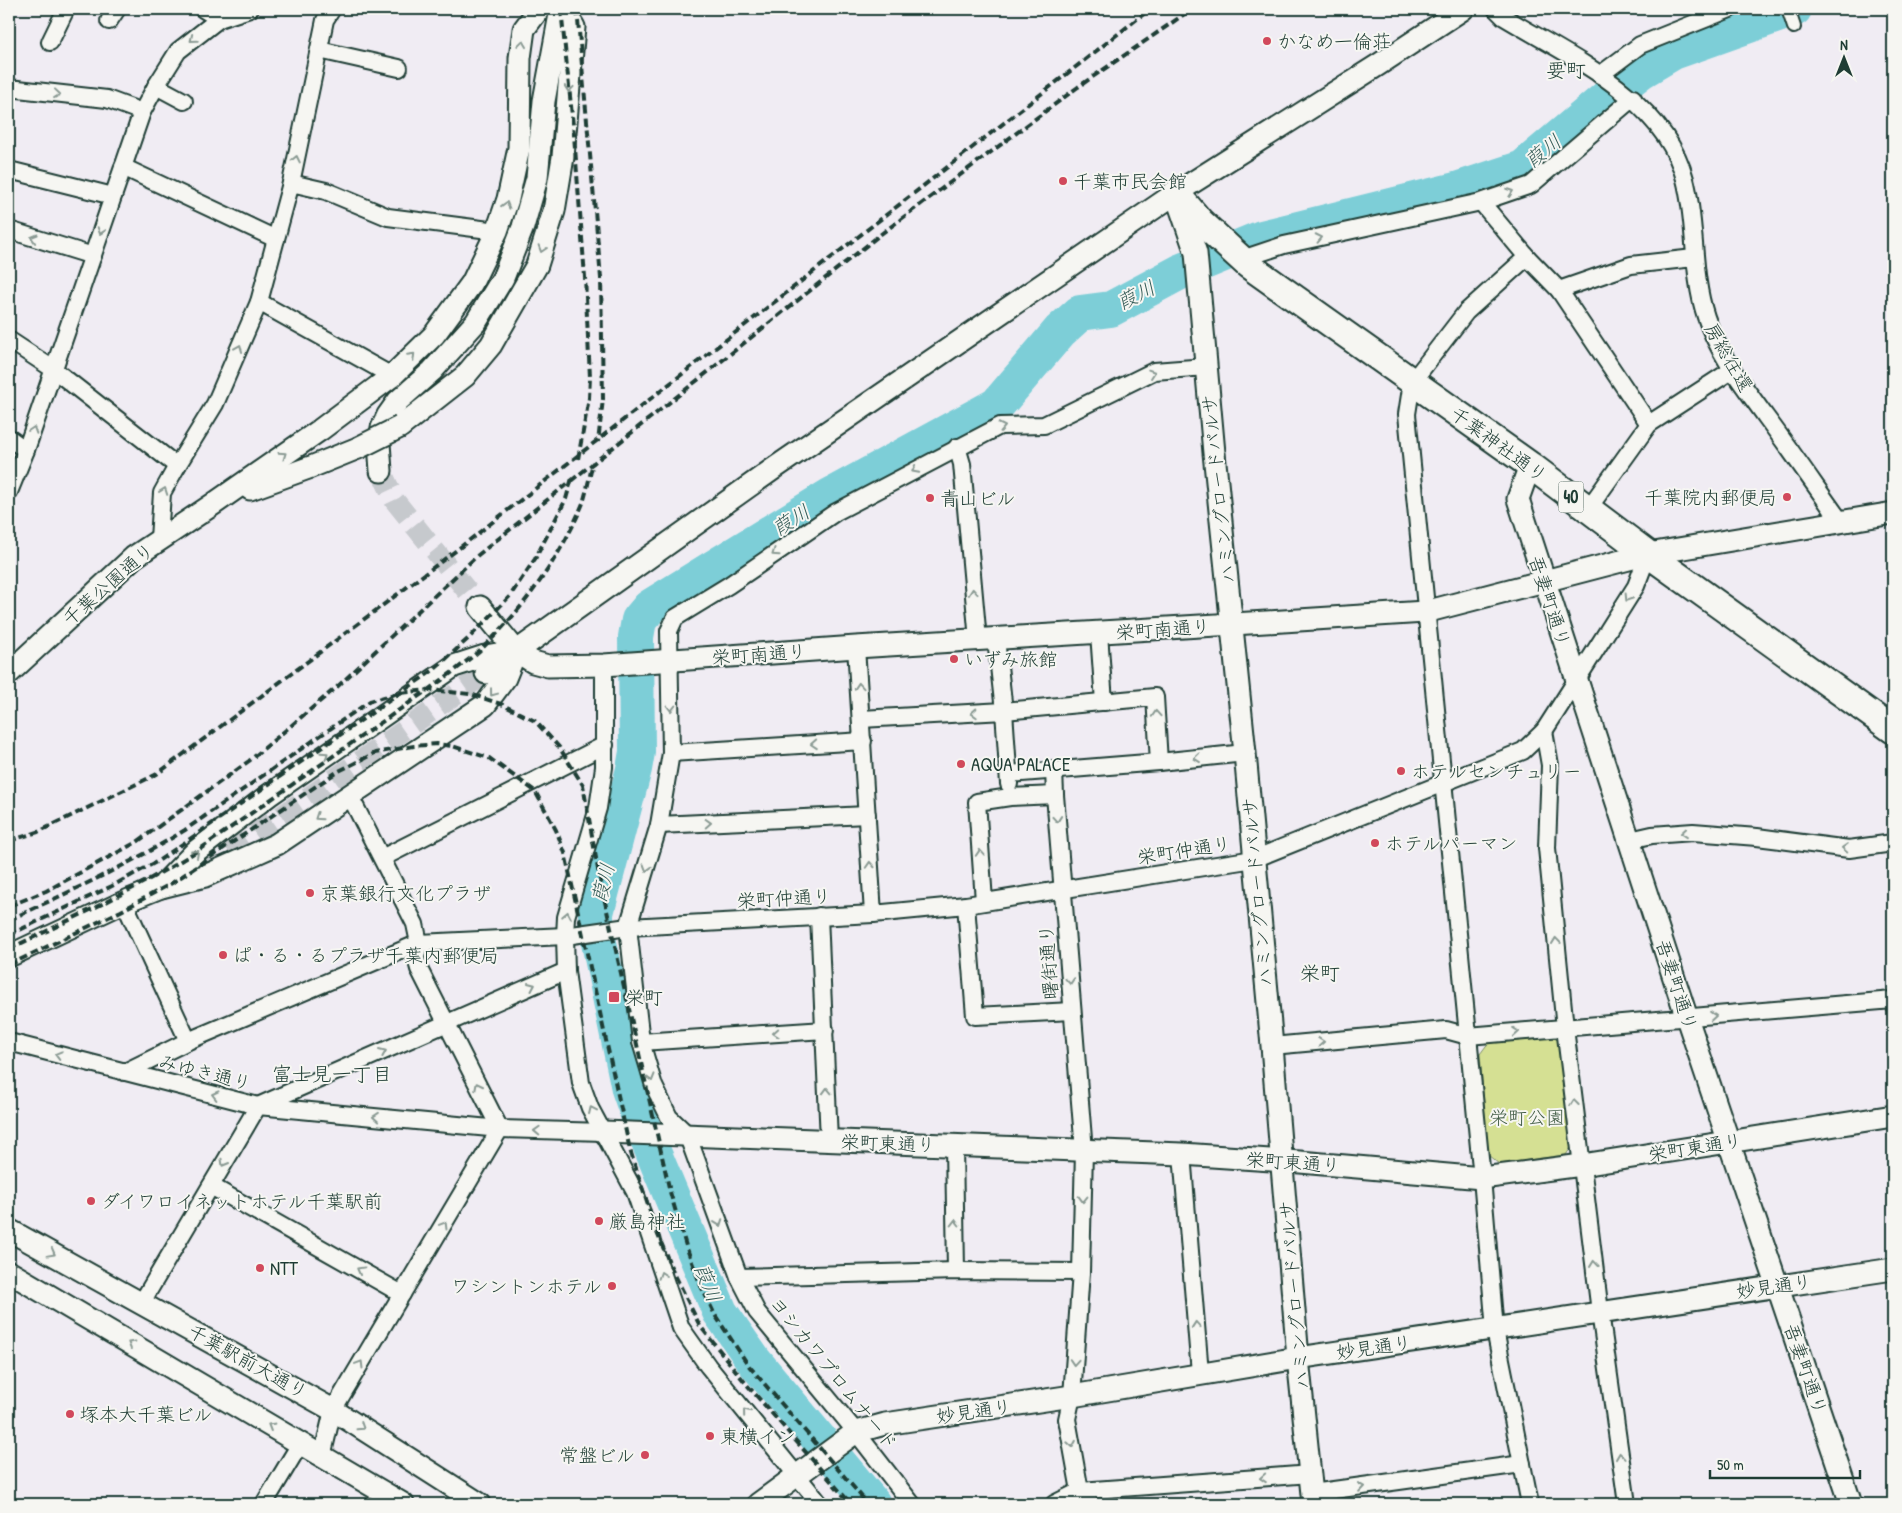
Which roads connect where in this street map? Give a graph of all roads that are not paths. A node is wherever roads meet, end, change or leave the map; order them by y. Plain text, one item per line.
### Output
1 (66, 9) edge
2 (203, 9) edge
3 (250, 9) edge
4 (332, 9) edge
5 (539, 9) edge
6 (562, 9) edge
7 (1518, 9) edge
8 (1788, 9) edge
9 (1458, 10) edge
10 (1719, 11) edge
11 (1500, 13) edge
12 (219, 19) junction
13 (1794, 27) dead end
14 (50, 42) dead end
15 (319, 50) junction
16 (399, 68) dead end
17 (1604, 78) junction
18 (156, 86) junction
19 (9, 88) edge
20 (1631, 97) junction
21 (184, 100) dead end
22 (544, 101) junction
23 (142, 112) junction
24 (123, 167) junction
25 (9, 170) edge
26 (291, 183) junction
27 (1176, 193) junction
28 (113, 196) junction
29 (1481, 202) junction
30 (9, 230) edge
31 (497, 231) junction
32 (276, 239) junction
33 (92, 256) junction
34 (1238, 256) junction
35 (1527, 257) junction
36 (1694, 258) junction
37 (1559, 290) junction
38 (259, 302) junction
39 (9, 340) edge
40 (1206, 367) junction
41 (53, 369) junction
42 (1732, 370) junction
43 (392, 376) junction
44 (1412, 382) junction
45 (1649, 424) junction
46 (9, 438) edge
47 (957, 446) junction
48 (26, 450) junction
49 (176, 466) junction
50 (1530, 466) junction
51 (381, 471) tunnel mouth
52 (9, 492) edge
53 (215, 504) junction
54 (1588, 509) junction
55 (1893, 513) edge
56 (1841, 522) junction
57 (159, 539) junction
58 (1648, 554) junction
59 (1544, 582) junction
60 (480, 607) tunnel mouth
61 (1425, 612) junction
62 (1232, 625) junction
63 (1099, 633) junction
64 (987, 640) junction
65 (856, 647) junction
66 (516, 651) junction
67 (661, 660) junction
68 (604, 665) junction
69 (9, 673) edge
70 (486, 673) tunnel mouth
71 (1576, 681) junction
72 (1104, 702) junction
73 (1004, 711) junction
74 (861, 719) junction
75 (1893, 730) edge
76 (1544, 731) junction
77 (863, 740) junction
78 (605, 744) junction
79 (671, 753) junction
80 (1245, 753) junction
81 (1159, 762) junction
82 (1054, 770) junction
83 (1008, 774) junction
84 (1442, 784) junction
85 (350, 796) junction
86 (1055, 796) junction
87 (1010, 797) junction
88 (867, 815) junction
89 (659, 825) junction
90 (1630, 840) junction
91 (1893, 843) edge
92 (382, 858) junction
93 (1254, 859) junction
94 (161, 887) junction
95 (1063, 890) junction
96 (984, 901) junction
97 (124, 902) junction
98 (966, 905) junction
99 (873, 914) junction
100 (819, 916) junction
101 (620, 928) junction
102 (564, 936) junction
103 (419, 943) junction
104 (9, 956) edge
105 (566, 971) junction
106 (1893, 1000) edge
107 (1072, 1010) junction
108 (1688, 1018) junction
109 (446, 1024) junction
110 (1565, 1028) junction
111 (825, 1030) junction
112 (1468, 1036) junction
113 (188, 1041) junction
114 (9, 1042) edge
115 (641, 1042) junction
116 (1272, 1046) junction
117 (125, 1072) junction
118 (258, 1106) junction
119 (1893, 1116) edge
120 (500, 1129) junction
121 (604, 1132) junction
122 (687, 1134) junction
123 (828, 1140) junction
124 (1730, 1142) junction
125 (954, 1145) junction
126 (1084, 1151) junction
127 (1182, 1154) junction
128 (1282, 1160) junction
129 (1582, 1165) junction
130 (1482, 1178) junction
131 (211, 1186) junction
132 (9, 1230) edge
133 (1893, 1270) edge
134 (956, 1271) junction
135 (9, 1272) edge
136 (1081, 1272) junction
137 (739, 1277) junction
138 (1778, 1286) junction
139 (402, 1294) junction
140 (142, 1302) junction
141 (1600, 1312) junction
142 (1495, 1330) junction
143 (1298, 1358) junction
144 (1200, 1374) junction
145 (1072, 1396) junction
146 (333, 1410) junction
147 (856, 1432) junction
148 (300, 1444) junction
149 (322, 1457) junction
150 (1522, 1464) junction
151 (797, 1476) junction
152 (1080, 1491) junction
153 (1312, 1491) edge
154 (264, 1504) edge
155 (404, 1504) edge
156 (480, 1504) edge
157 (758, 1504) edge
158 (820, 1504) edge
159 (912, 1504) edge
160 (1054, 1504) edge
161 (1090, 1504) edge
162 (1530, 1504) edge
163 (1627, 1504) edge
164 (1851, 1504) edge

1 - 14 street
2 - 12 street
3 - 12 street
4 - 15 street
5 - 22 street
31 -> 5 street
6 - 22 street
6 -> 53 street, bridge
7 - 11 street
8 - 13 street
9 - 27 street
10 - 17 street
11 - 17 street
12 -> 18 street
15 - 16 street
26 -> 15 street
17 - 20 street, 房総往還
18 - 21 street
18 - 23 street
19 -> 23 street
29 -> 20 street
20 - 36 street, 房総往還
22 - 51 street
23 - 24 street
24 - 28 street
24 - 32 street
25 - 28 street
26 - 31 street
26 - 32 street
27 - 34 main road, 40
27 - 40 street, ハミングロードパルサ
27 - 66 street
28 -> 33 street
34 -> 29 street
29 - 35 street
33 -> 30 street
43 -> 31 street
32 - 38 street
33 - 41 street
34 - 44 main road, 千葉神社通り / 40
35 - 37 street
35 - 44 street
36 - 37 street
36 - 42 street, 房総往還
37 - 45 street
38 - 43 street
49 -> 38 street
39 - 41 street
47 -> 40 street, ヨシカワプロムナード
40 - 62 street, ハミングロードパルサ
48 -> 41 street
41 - 49 street
42 - 45 street
42 - 56 street, 房総往還
53 -> 43 street
44 - 50 main road, 千葉神社通り / 40
44 - 61 street
45 - 54 street
46 - 48 street
64 -> 47 street
47 -> 67 street, ヨシカワプロムナード
48 - 52 street
57 -> 49 street
50 - 54 main road, 千葉神社通り / 40
50 - 59 street, 吾妻町通り
53 - 57 street, 千葉公園通り
54 - 58 main road, 千葉神社通り / 40
55 - 56 street
56 - 58 street, 栄町南通り
57 - 69 street, 千葉公園通り
58 - 59 street, 栄町南通り
58 -> 71 street, 栄町仲通り
58 - 75 main road, 千葉神社通り / 40
59 - 61 street, 栄町南通り
59 - 71 street, 吾妻町通り
60 - 66 street
61 - 62 street, 栄町南通り
61 - 84 street
62 - 63 street, 栄町南通り
62 - 80 street, ハミングロードパルサ
63 - 64 street, 栄町南通り
63 - 72 street
64 - 65 street, 栄町南通り
64 - 73 street
65 - 67 street, 栄町南通り
74 -> 65 street
66 - 68 street
66 - 70 street
66 -> 85 street
94 -> 66 street
67 - 68 street, 栄町南通り
67 -> 79 street, ヨシカワプロムナード
68 - 78 street
71 - 76 street, 栄町仲通り
71 - 90 street, 吾妻町通り
72 - 73 street
81 -> 72 street
73 -> 74 street
73 - 83 street
74 - 77 street
76 - 84 street, 栄町仲通り
110 -> 76 street
77 -> 79 street
77 - 88 street
78 - 92 street
102 -> 78 street
79 - 89 street, ヨシカワプロムナード
80 -> 81 street
80 - 93 street, ハミングロードパルサ
81 - 82 street
82 - 83 street
82 - 86 street, 曙街通り
83 - 87 street
84 - 93 street, 栄町仲通り
84 - 112 street
85 - 92 street
85 -> 94 street
86 - 87 street
86 -> 95 street, 曙街通り
96 -> 87 street
89 -> 88 street
99 -> 88 street
89 -> 101 street, ヨシカワプロムナード
91 -> 90 street
90 - 108 street, 吾妻町通り
92 - 103 street
93 - 95 street, 栄町仲通り
93 - 116 street, ハミングロードパルサ
94 - 97 street
95 - 96 street, 栄町仲通り
95 -> 107 street, 曙街通り
96 - 98 street, 栄町仲通り
97 - 104 street
97 - 113 street
98 - 99 street, 栄町仲通り
98 - 107 street
99 - 100 street, 栄町仲通り
100 - 101 street, 栄町仲通り
100 - 111 street
101 - 102 street, 栄町仲通り
101 - 115 street, ヨシカワプロムナード
102 - 103 street, 栄町仲通り
102 - 105 street
103 - 109 street
103 - 113 street
109 -> 105 street
121 -> 105 street
108 -> 106 street
107 - 126 street, 曙街通り
108 - 110 street
108 - 124 street, 吾妻町通り
118 -> 109 street
120 -> 109 street
112 -> 110 street
129 -> 110 street
111 -> 115 street
123 -> 111 street
116 -> 112 street
112 - 130 street
113 - 117 street
117 -> 114 street, みゆき通り
115 -> 122 street, ヨシカワプロムナード
116 - 128 street, ハミングロードパルサ
118 -> 117 street, みゆき通り
120 -> 118 street, みゆき通り
118 -> 131 street
119 - 124 street, 栄町東通り
121 -> 120 street, みゆき通り
139 -> 120 street
121 - 122 street, 栄町東通り
151 -> 121 street
122 - 123 street, 栄町東通り
122 -> 137 street, ヨシカワプロムナード
123 - 125 street, 栄町東通り
124 - 129 street, 栄町東通り
124 - 138 street, 吾妻町通り
125 - 126 street, 栄町東通り
134 -> 125 street
126 - 127 street, 栄町東通り
126 -> 136 street, 曙街通り
127 - 128 street, 栄町東通り
144 -> 127 street
128 - 130 street, 栄町東通り
128 - 143 street, ハミングロードパルサ
129 - 130 street, 栄町東通り
141 -> 129 street
130 - 142 street
139 -> 131 street
131 - 140 street
132 -> 140 street, 千葉駅前大通り
133 - 138 street, 妙見通り
134 - 136 street
134 - 137 street
148 -> 135 street
136 -> 145 street, 曙街通り
137 - 147 street, ヨシカワプロムナード
138 - 141 street, 妙見通り
138 - 164 street, 吾妻町通り
146 -> 139 street
140 - 146 street, 千葉駅前大通り
141 - 142 street, 妙見通り
163 -> 141 street
142 - 143 street, 妙見通り
142 - 150 street
143 - 144 street, 妙見通り
143 - 153 street, ハミングロードパルサ
144 - 145 street, 妙見通り
145 - 147 street, 妙見通り
145 -> 152 street, 曙街通り
146 - 149 street
146 -> 156 street, 千葉駅前大通り
147 - 151 street
147 - 159 street, ヨシカワプロムナード
148 - 149 street
148 - 154 street
149 - 155 street
153 -> 150 street
150 - 162 street
151 - 157 street
151 - 158 street
153 -> 152 street
152 - 160 street
152 - 161 street

